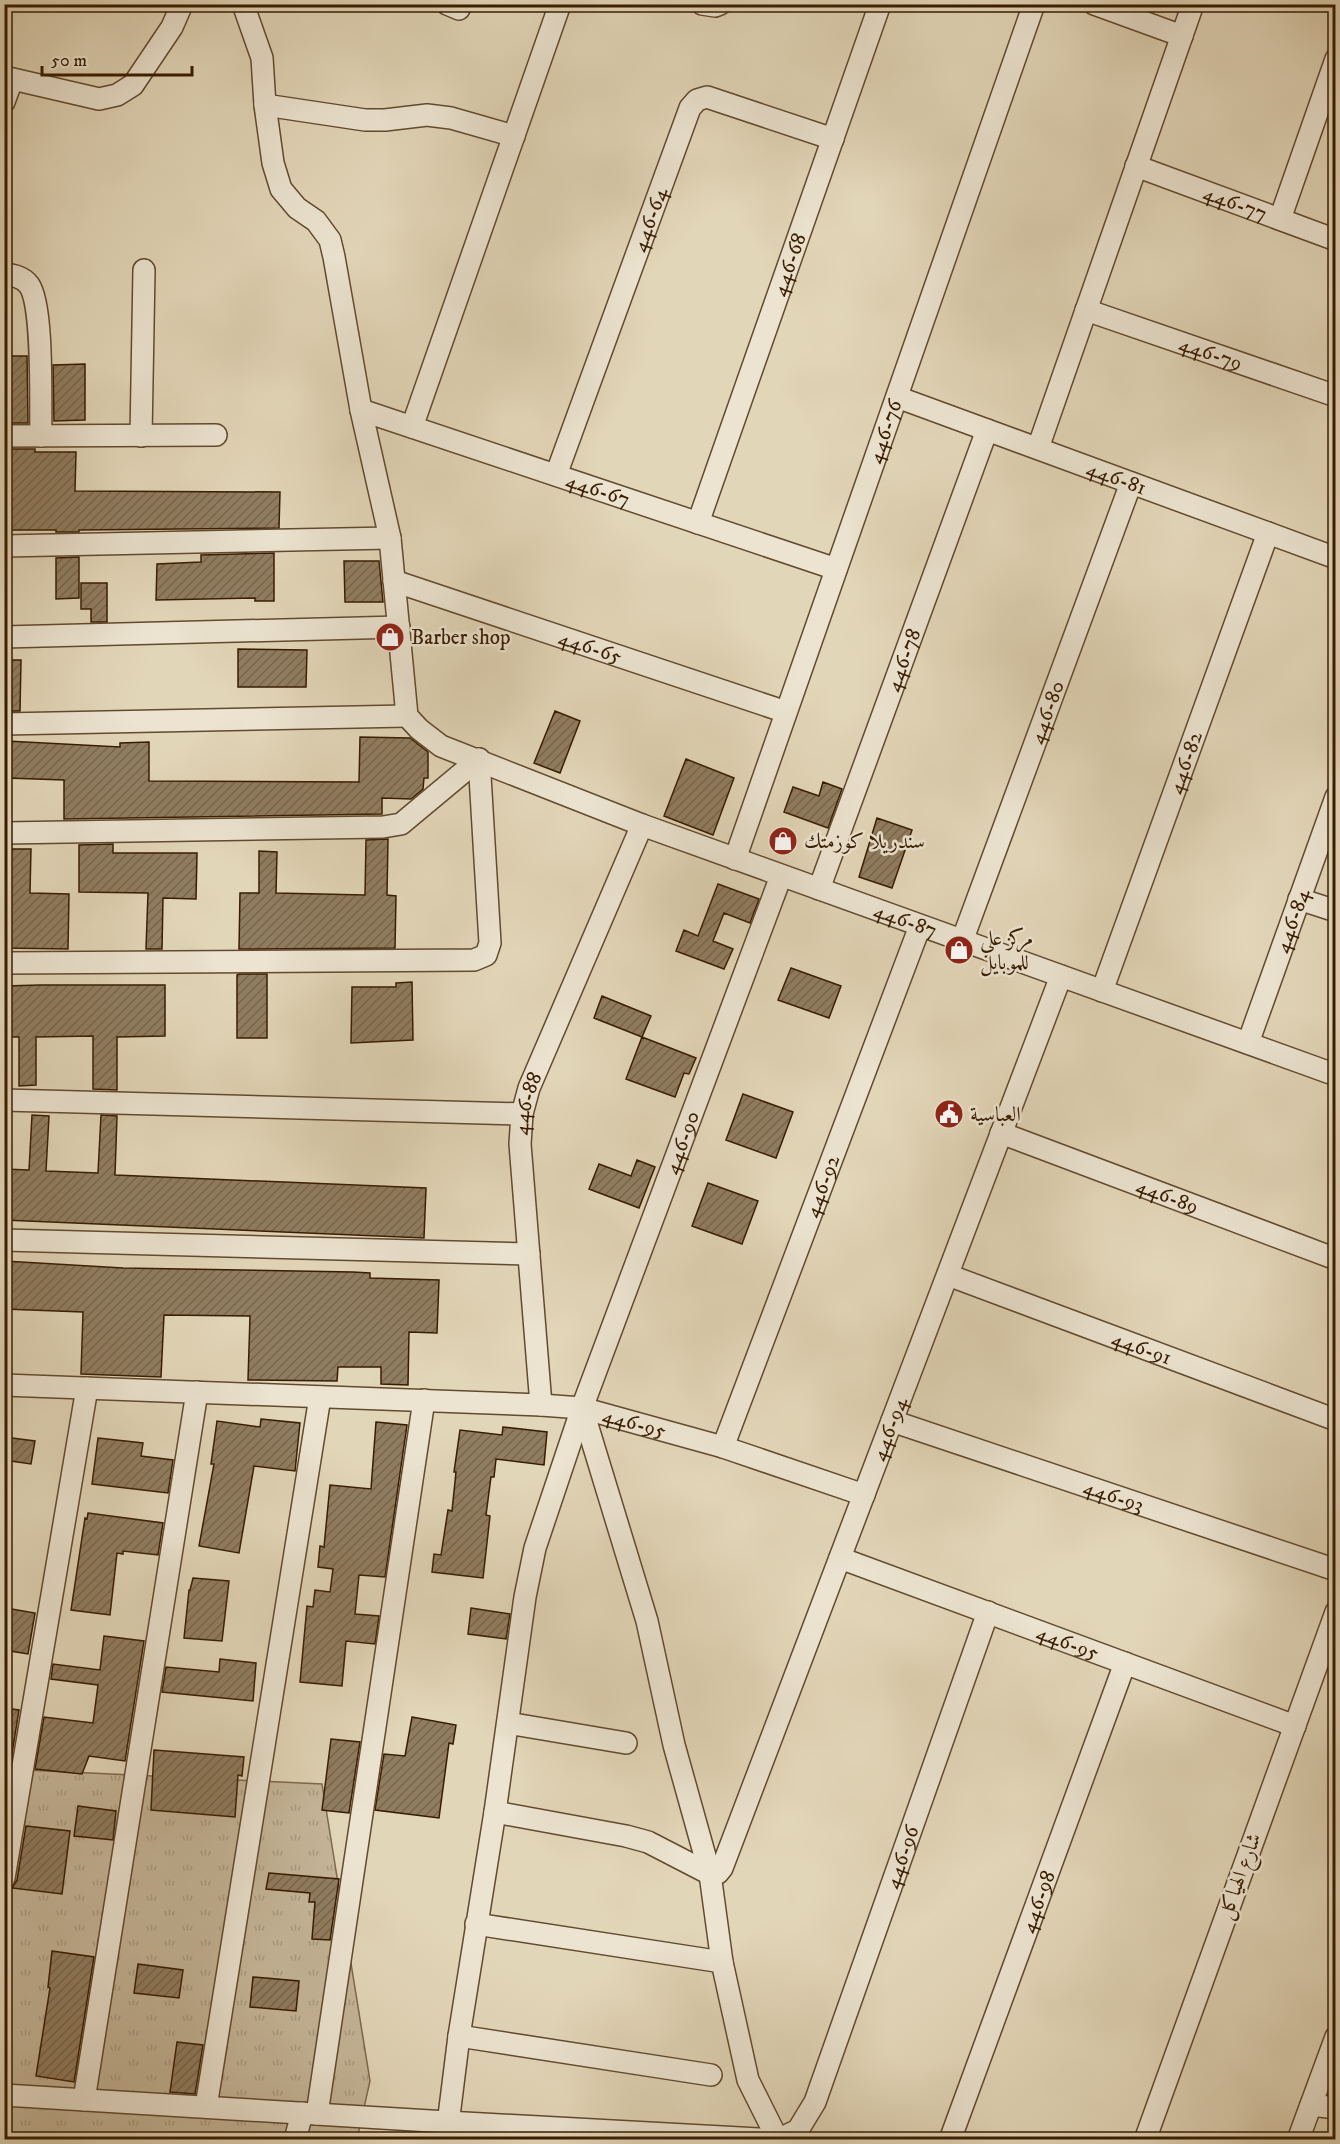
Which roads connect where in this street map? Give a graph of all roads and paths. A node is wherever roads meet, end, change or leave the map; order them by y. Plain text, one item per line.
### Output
1 (182, 4) edge
2 (243, 4) edge
3 (560, 4) edge
4 (702, 4) edge
5 (720, 4) edge
6 (880, 4) edge
7 (1034, 4) edge
8 (1094, 4) edge
9 (1193, 4) edge
10 (1182, 36) junction
11 (1335, 59) edge
12 (8, 79) edge
13 (4, 102) edge
14 (265, 105) junction
15 (514, 136) junction
16 (833, 139) junction
17 (1136, 166) junction
18 (1280, 219) junction
19 (1335, 240) edge
20 (144, 270) dead end
21 (4, 274) edge
22 (1086, 310) junction
23 (1335, 396) edge
24 (897, 397) junction
25 (361, 410) junction
26 (412, 427) junction
27 (987, 430) junction
28 (216, 435) dead end
29 (4, 436) edge
30 (41, 436) junction
31 (141, 436) junction
32 (1038, 448) junction
33 (555, 475) junction
34 (1131, 483) junction
35 (698, 523) junction
36 (1268, 533) junction
37 (390, 538) junction
38 (4, 546) edge
39 (1335, 558) edge
40 (836, 569) junction
41 (394, 581) junction
42 (399, 627) junction
43 (4, 637) edge
44 (786, 712) junction
45 (407, 716) junction
46 (4, 724) edge
47 (478, 759) junction
48 (1335, 797) edge
49 (642, 825) junction
50 (4, 833) edge
51 (735, 859) junction
52 (781, 876) junction
53 (819, 889) junction
54 (1299, 899) junction
55 (1335, 911) edge
56 (920, 926) junction
57 (962, 941) junction
58 (4, 963) edge
59 (1061, 976) junction
60 (1102, 991) junction
61 (1248, 1043) junction
62 (1335, 1075) edge
63 (4, 1100) edge
64 (522, 1114) junction
65 (1001, 1133) junction
66 (4, 1240) edge
67 (529, 1254) junction
68 (1335, 1259) edge
69 (948, 1275) junction
70 (4, 1385) edge
71 (87, 1388) junction
72 (197, 1392) junction
73 (320, 1397) junction
74 (424, 1400) junction
75 (541, 1405) junction
76 (582, 1408) junction
77 (1335, 1420) edge
78 (892, 1421) junction
79 (723, 1447) junction
80 (864, 1495) junction
81 (840, 1558) junction
82 (1335, 1570) edge
83 (988, 1612) junction
84 (1335, 1612) edge
85 (1125, 1663) junction
86 (508, 1723) junction
87 (1294, 1726) junction
88 (626, 1743) dead end
89 (495, 1812) junction
90 (710, 1874) junction
91 (4, 1878) edge
92 (476, 1924) junction
93 (722, 1962) junction
94 (459, 2036) junction
95 (1335, 2037) edge
96 (711, 2075) dead end
97 (4, 2096) edge
98 (84, 2100) junction
99 (1311, 2105) junction
100 (206, 2107) junction
101 (1335, 2108) edge
102 (310, 2113) junction
103 (447, 2131) edge
104 (295, 2139) edge
105 (777, 2139) edge
106 (950, 2139) edge
107 (1145, 2139) edge
108 (1298, 2139) edge

1 - 12 street
2 - 14 street
3 - 15 street
4 - 5 street
6 - 16 street, 446-68
7 - 24 street, 446-76
8 - 10 street
9 - 10 street
10 - 17 street
11 - 18 street
12 - 13 street
14 - 15 street
14 - 25 street
15 - 26 street
16 - 33 street, 446-64
16 - 35 street, 446-68
17 - 18 street, 446-77
17 - 22 street
18 - 19 street, 446-77
20 - 31 street
21 - 30 street
22 - 23 street, 446-79
22 - 32 street
24 - 27 street, 446-81
24 - 40 street, 446-76
25 - 26 street, 446-67
25 - 37 street
26 - 33 street, 446-67
27 - 32 street, 446-81
27 - 53 street, 446-78
28 - 31 street
29 - 30 street
30 - 31 street
32 - 34 street, 446-81
33 - 35 street, 446-67
34 - 36 street, 446-81
34 - 57 street, 446-80
35 - 40 street, 446-67
36 - 39 street, 446-81
36 - 60 street, 446-82
37 - 38 street
37 - 41 street
40 - 44 street, 446-76
41 - 42 street
41 - 44 street, 446-65
42 - 43 street
42 - 45 street
44 - 51 street, 446-76
45 - 46 street
45 - 47 street, 446-87
47 - 49 street, 446-87
47 - 50 street
47 - 58 street
48 - 54 street, 446-84
49 - 51 street, 446-87
49 - 64 street, 446-88
51 - 52 street, 446-87
52 - 53 street, 446-87
52 - 76 street, 446-90
53 - 56 street, 446-87
54 - 55 street
54 - 61 street, 446-84
56 - 57 street, 446-87
56 - 79 street, 446-92
57 - 59 street, 446-87
59 - 60 street, 446-87
59 - 65 street, 446-94
60 - 61 street, 446-87
61 - 62 street, 446-87
63 - 64 street
64 - 67 street, 446-88
65 - 68 street, 446-89
65 - 69 street, 446-94
66 - 67 street
67 - 75 street, 446-88
69 - 77 street, 446-91
69 - 78 street, 446-94
70 - 71 street, 446-95
71 - 72 street, 446-95
71 - 91 street
72 - 73 street, 446-95
72 - 98 street
73 - 74 street, 446-95
73 - 100 street
74 - 75 street, 446-95
74 - 102 street
75 - 76 street, 446-95
76 - 79 street, 446-95
76 - 86 street, 446-90
76 - 90 street
78 - 80 street, 446-94
78 - 82 street, 446-93
79 - 80 street, 446-95
80 - 81 street, 446-94
81 - 83 street, 446-95
81 - 90 street, 446-94
83 - 85 street, 446-95
83 - 105 street, 446-96
84 - 87 street, شارع الهياكل
85 - 87 street, 446-95
85 - 106 street, 446-98
86 - 88 street
86 - 89 street, 446-90
87 - 107 street, شارع الهياكل
89 - 90 street
89 - 92 street, 446-90
90 - 93 street
92 - 93 street
92 - 94 street, 446-90
93 - 105 street
94 - 96 street
94 - 103 street, 446-90
95 - 99 street
97 - 98 street
98 - 100 street
99 - 101 street
99 - 108 street
100 - 102 street
102 - 103 street
102 - 104 street
103 - 105 street

